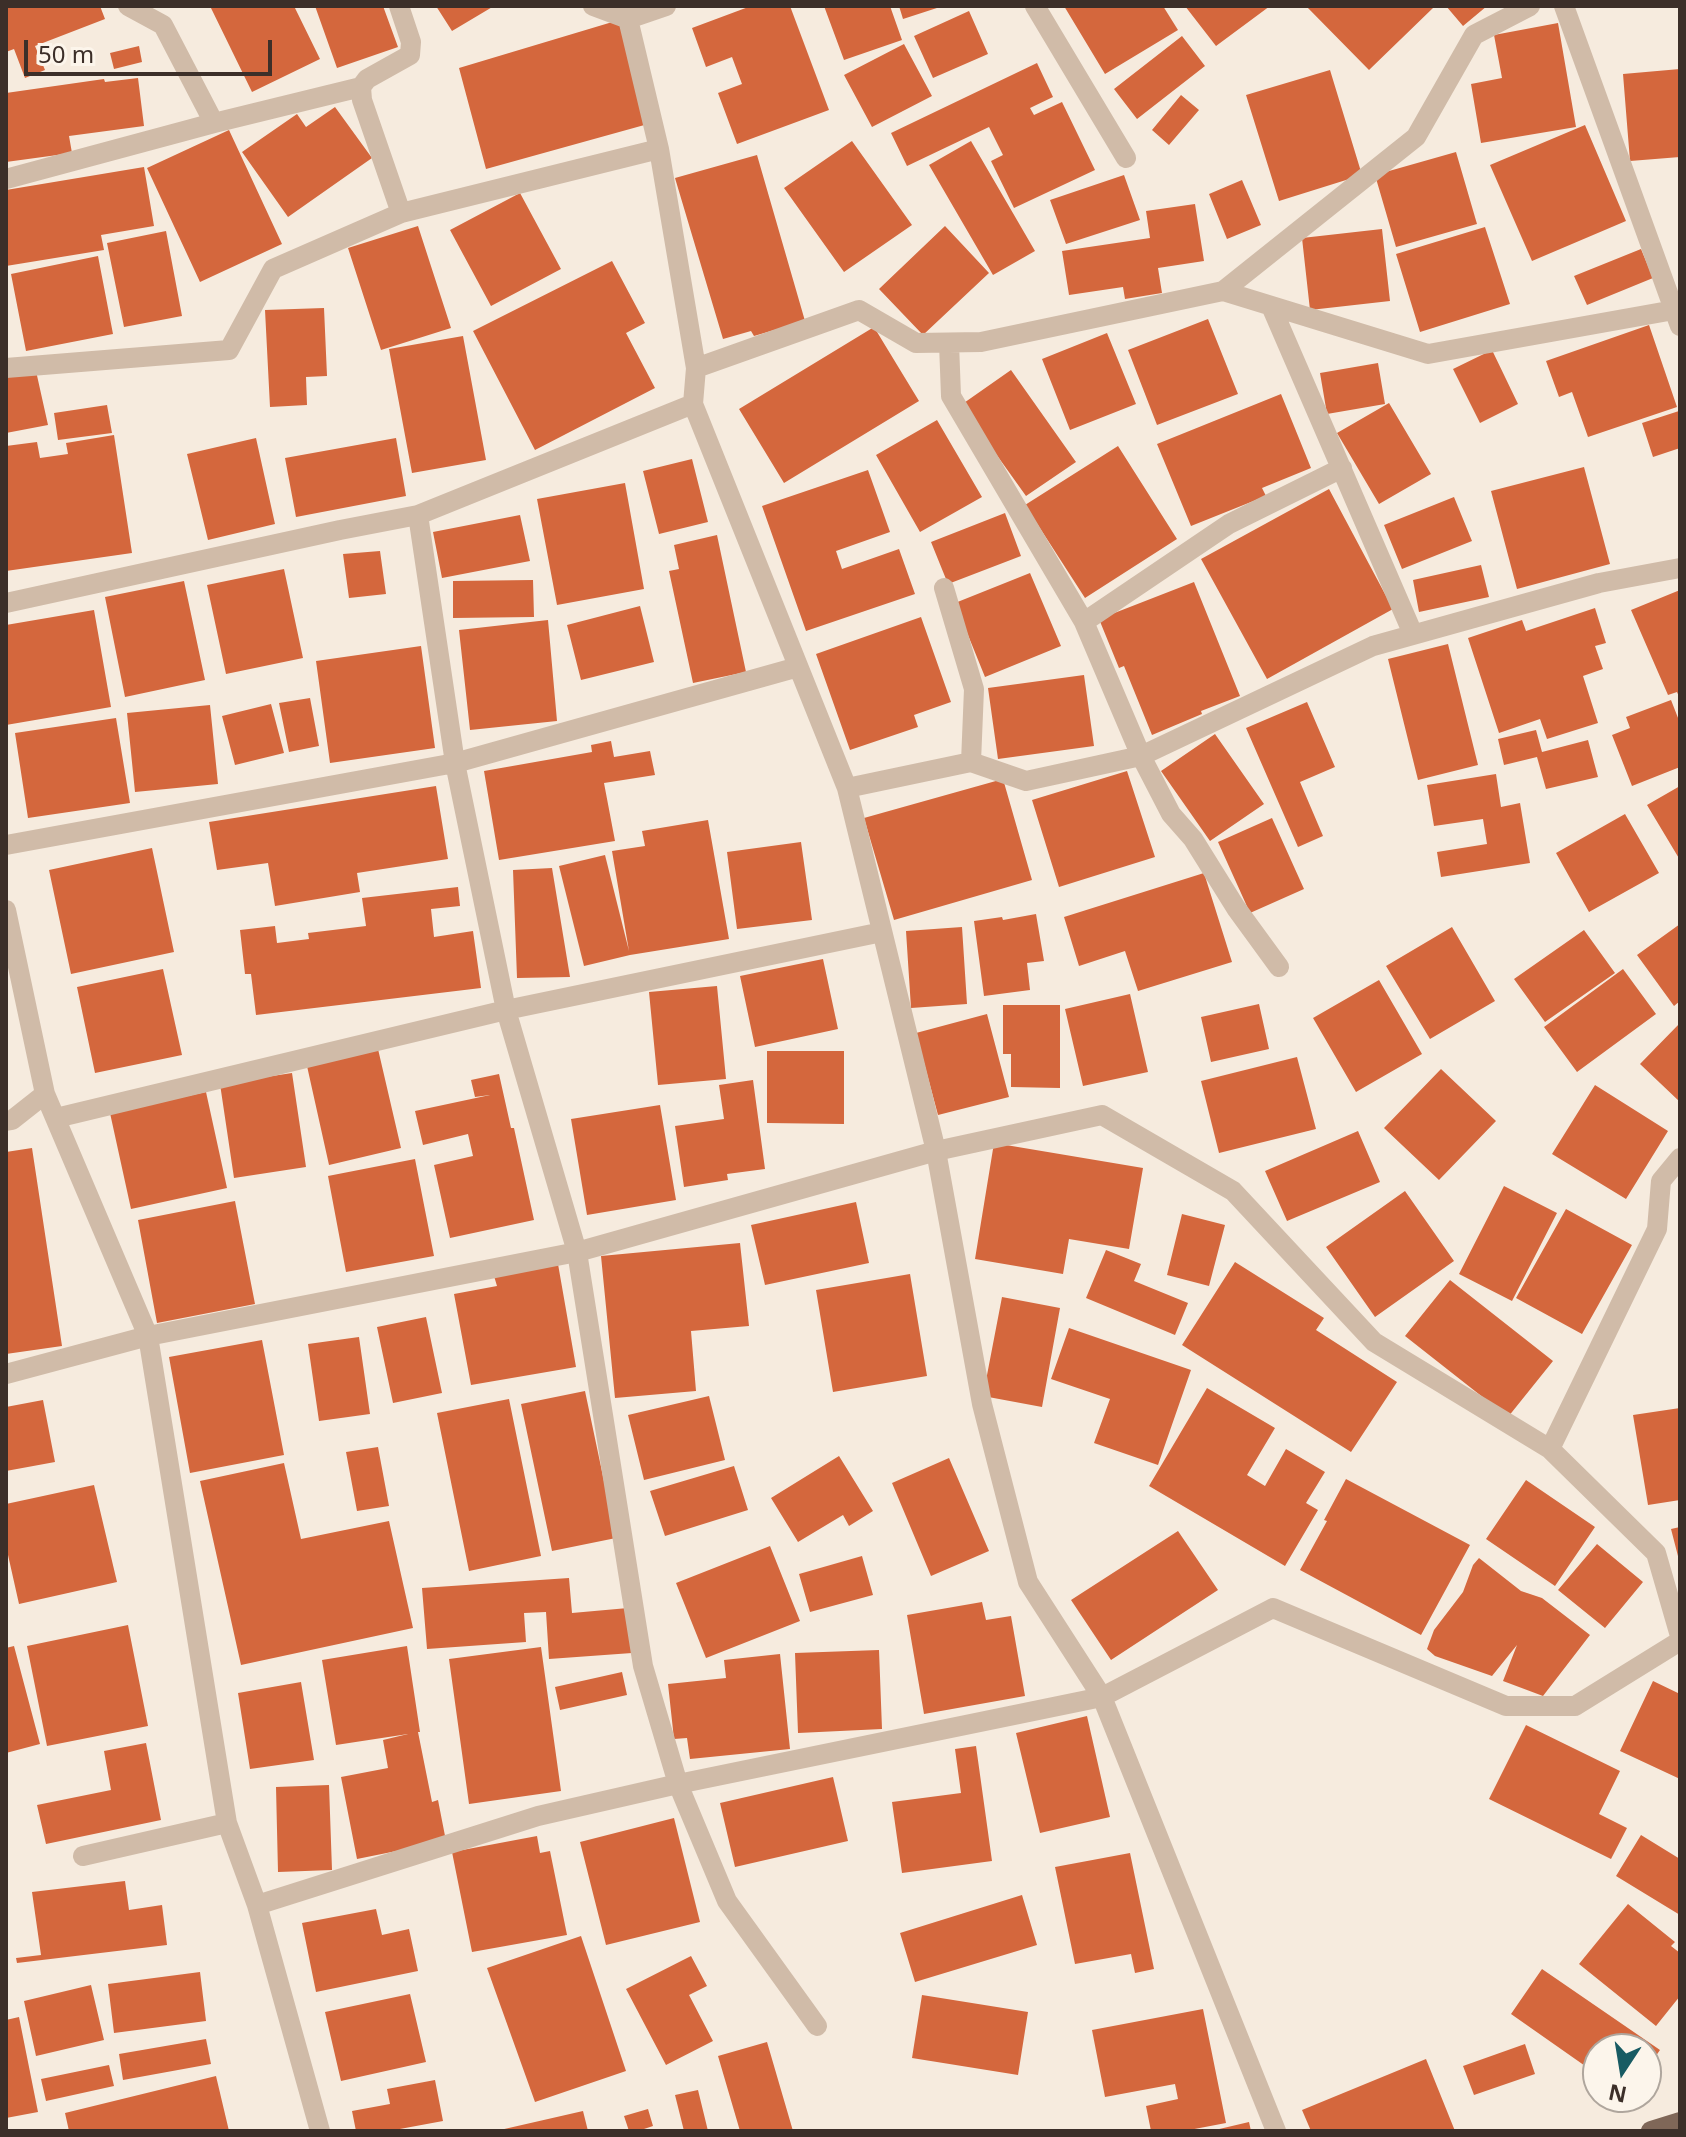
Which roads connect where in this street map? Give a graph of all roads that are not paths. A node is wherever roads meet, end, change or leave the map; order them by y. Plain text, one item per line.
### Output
1 (128, 6) edge
2 (399, 6) edge
3 (593, 6) edge
4 (666, 6) edge
5 (1035, 6) edge
6 (1530, 6) edge
7 (1564, 6) edge
8 (625, 13) edge
9 (361, 87) junction
10 (214, 123) junction
11 (659, 149) junction
12 (1126, 158) dead end
13 (6, 179) edge
14 (401, 213) junction
15 (1223, 291) junction
16 (1271, 306) junction
17 (1677, 318) edge
18 (949, 343) junction
19 (6, 368) edge
20 (696, 368) junction
21 (693, 404) junction
22 (1342, 468) junction
23 (418, 515) junction
24 (1680, 568) edge
25 (944, 588) dead end
26 (6, 603) edge
27 (1084, 622) junction
28 (1413, 634) junction
29 (798, 667) junction
30 (1141, 756) junction
31 (971, 762) junction
32 (455, 763) junction
33 (847, 788) junction
34 (6, 845) edge
35 (6, 910) edge
36 (882, 932) junction
37 (1279, 967) dead end
38 (506, 1010) junction
39 (45, 1094) junction
40 (56, 1118) junction
41 (6, 1121) edge
42 (936, 1151) junction
43 (1680, 1158) edge
44 (577, 1252) junction
45 (148, 1336) junction
46 (6, 1374) edge
47 (1550, 1449) junction
48 (1680, 1638) edge
49 (1102, 1697) junction
50 (678, 1784) junction
51 (227, 1823) junction
52 (83, 1856) dead end
53 (257, 1905) junction
54 (817, 2026) dead end
55 (1680, 2122) edge
56 (320, 2131) edge
57 (1276, 2131) edge
58 (1651, 2131) edge

1 - 10 street
2 - 9 street
3 - 8 street
4 - 8 street
5 - 12 street
6 - 15 street
7 - 17 street
8 - 11 street
9 - 10 street
9 - 14 street
10 - 13 street
11 - 14 street
11 - 20 street
14 - 19 street
15 - 16 street
15 - 18 street
16 - 17 street
16 - 22 street
18 - 20 street
18 - 27 street
20 - 21 street
21 - 23 street
21 - 29 street
22 - 27 street
22 - 28 street
23 - 26 street
23 - 32 street
24 - 28 street
25 - 31 street
27 - 30 street
28 - 30 street
29 - 32 street
29 - 33 street
30 - 31 street
30 - 37 street
31 - 33 street
32 - 34 street
32 - 38 street
33 - 36 street
35 - 39 street
36 - 38 street
36 - 42 street
38 - 40 street
38 - 44 street
39 - 40 street
39 - 41 street
40 - 45 street
42 - 44 street
42 - 47 street
42 - 49 street
43 - 47 street
44 - 45 street
44 - 50 street
45 - 46 street
45 - 51 street
47 - 48 street
48 - 49 street
49 - 50 street
49 - 57 street
50 - 53 street
50 - 54 street
51 - 52 street
51 - 53 street
53 - 56 street
55 - 58 main road

